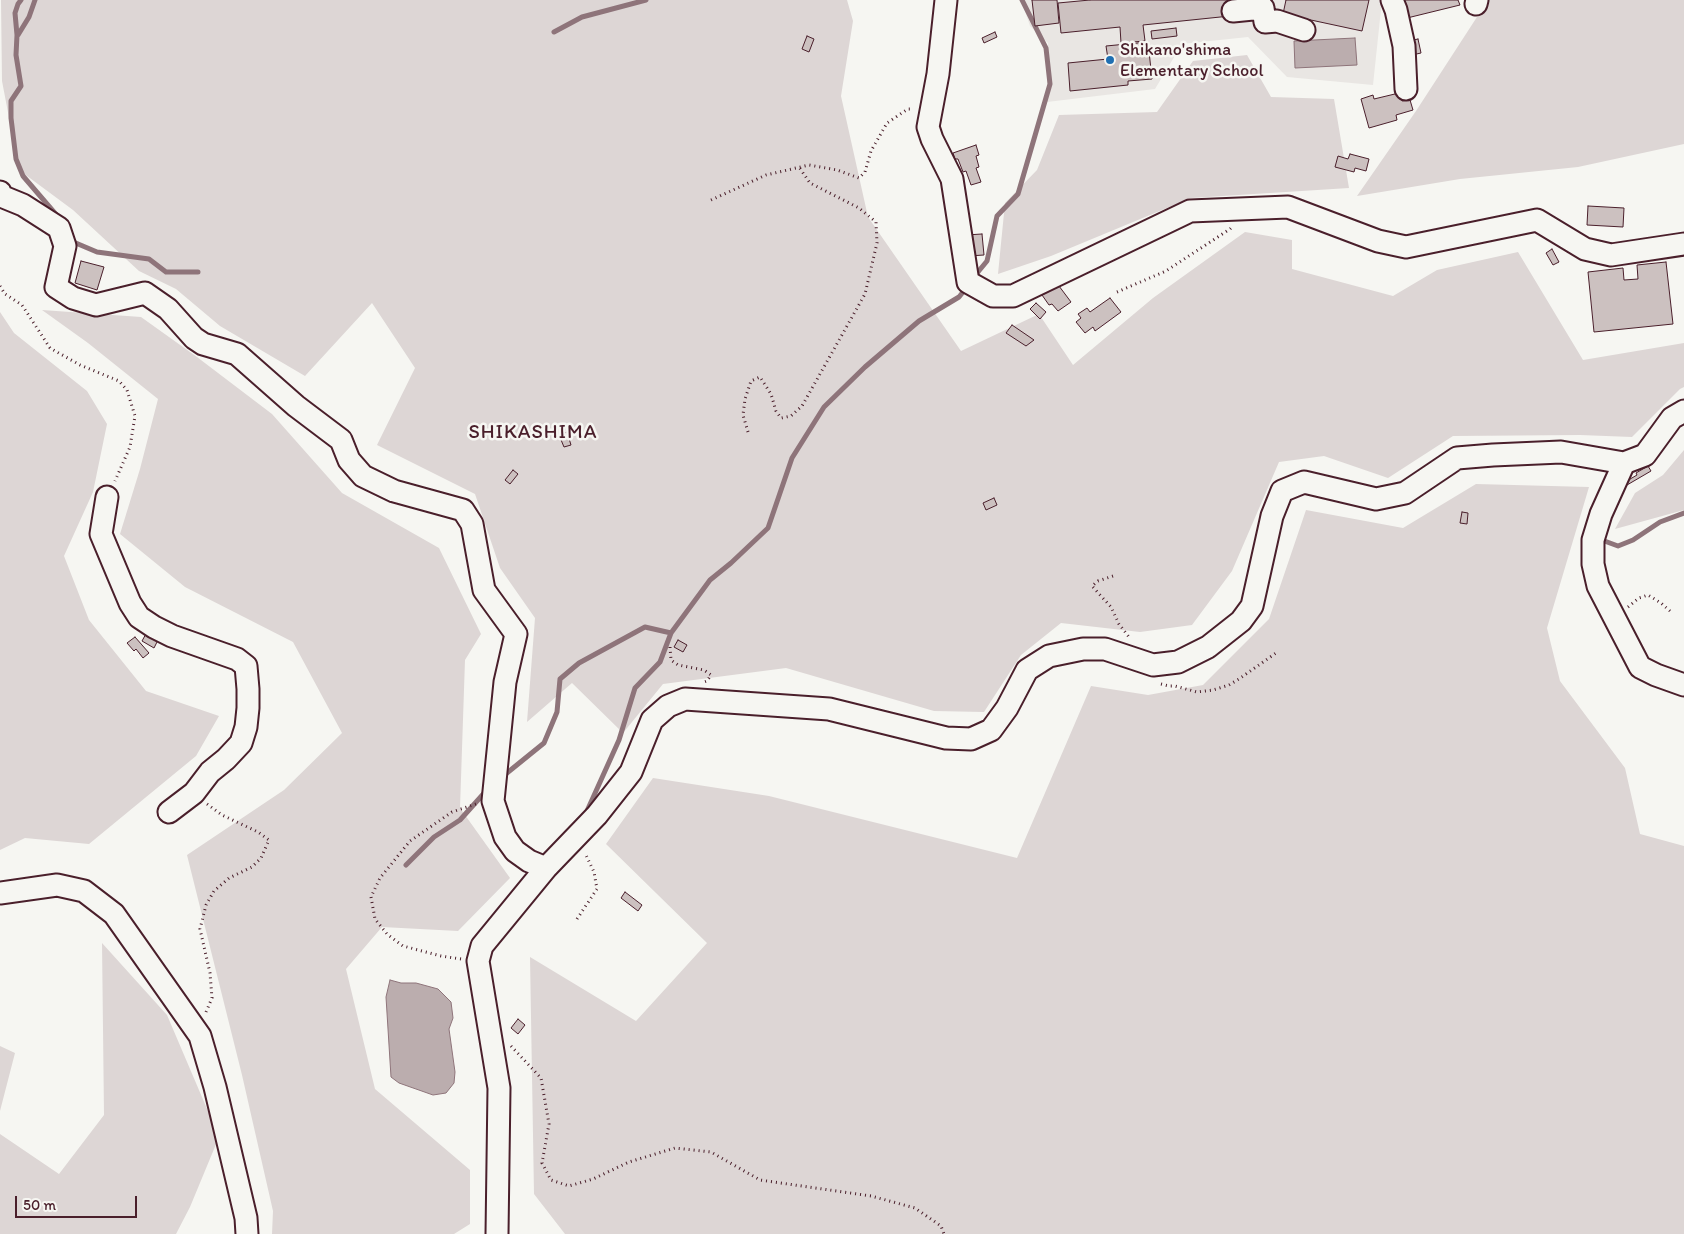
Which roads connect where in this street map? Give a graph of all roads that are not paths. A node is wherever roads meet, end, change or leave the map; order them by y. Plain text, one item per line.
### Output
1 (946, 0) edge
2 (1392, 0) edge
3 (1233, 11) dead end
4 (1304, 30) dead end
5 (1406, 89) dead end
6 (0, 192) edge
7 (1684, 244) edge
8 (1684, 411) edge
9 (1624, 463) junction
10 (107, 497) road end
11 (1684, 685) edge
12 (169, 812) dead end
13 (546, 868) junction
14 (0, 893) edge
15 (247, 1234) edge
16 (497, 1234) edge

1 - 7 street
2 - 5 street
3 - 4 street
6 - 13 street
8 - 9 street
9 - 11 street
9 - 13 street
10 - 12 street
13 - 16 street
14 - 15 street

